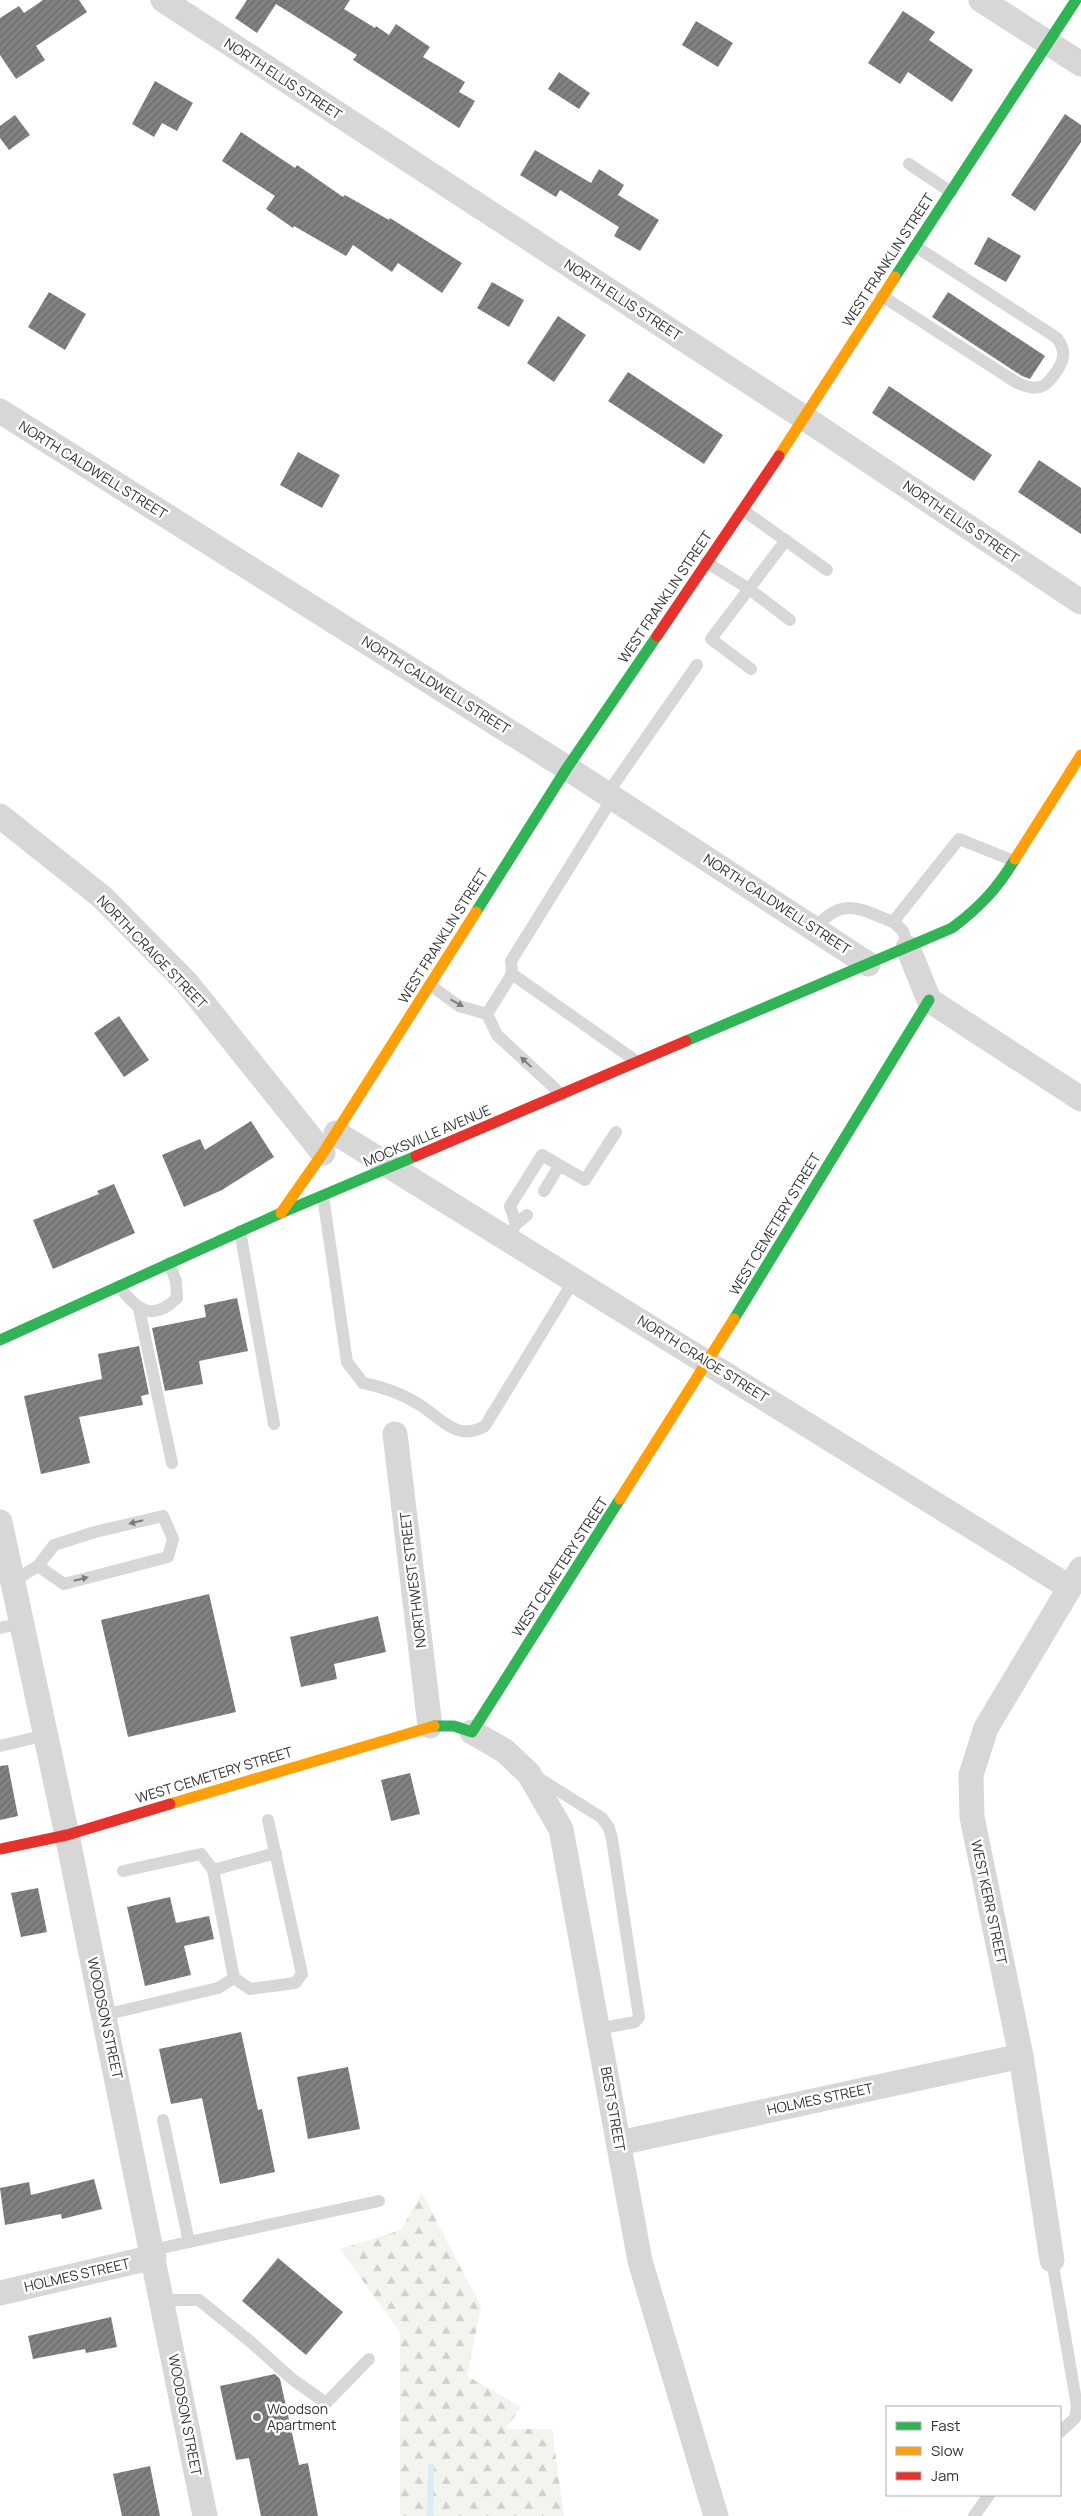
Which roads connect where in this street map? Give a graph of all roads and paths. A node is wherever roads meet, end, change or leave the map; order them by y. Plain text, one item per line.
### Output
1 (163, 0) edge
2 (981, 0) edge
3 (1076, 0) edge
4 (1048, 43) junction
5 (1081, 64) edge
6 (909, 164) dead end
7 (951, 192) junction
8 (915, 246) junction
9 (882, 296) junction
10 (0, 412) edge
11 (803, 417) junction
12 (743, 510) junction
13 (786, 540) junction
14 (706, 562) junction
15 (827, 570) dead end
16 (749, 589) junction
17 (1081, 602) edge
18 (790, 620) dead end
19 (697, 665) dead end
20 (751, 669) dead end
21 (1081, 755) edge
22 (567, 768) junction
23 (610, 796) junction
24 (0, 816) edge
25 (1014, 861) junction
26 (893, 922) junction
27 (816, 928) junction
28 (908, 948) junction
29 (868, 964) junction
30 (512, 974) junction
31 (430, 985) junction
32 (928, 1000) junction
33 (487, 1014) junction
34 (638, 1063) junction
35 (562, 1095) junction
36 (1081, 1099) edge
37 (616, 1132) dead end
38 (330, 1143) junction
39 (559, 1166) junction
40 (392, 1168) junction
41 (544, 1191) dead end
42 (323, 1196) junction
43 (282, 1213) junction
44 (527, 1215) dead end
45 (240, 1231) junction
46 (512, 1232) junction
47 (169, 1263) junction
48 (574, 1280) junction
49 (119, 1286) junction
50 (139, 1309) junction
51 (0, 1340) edge
52 (708, 1362) junction
53 (274, 1424) dead end
54 (395, 1434) dead end
55 (172, 1463) dead end
56 (0, 1522) edge
57 (38, 1566) junction
58 (1075, 1578) edge
59 (13, 1581) junction
60 (11, 1626) edge
61 (430, 1726) junction
62 (472, 1732) junction
63 (46, 1735) junction
64 (0, 1746) edge
65 (522, 1768) junction
66 (268, 1820) dead end
67 (67, 1834) junction
68 (0, 1849) edge
69 (276, 1853) junction
70 (212, 1870) junction
71 (124, 1871) dead end
72 (234, 1978) junction
73 (104, 2015) junction
74 (598, 2029) junction
75 (1021, 2056) junction
76 (163, 2120) dead end
77 (619, 2142) junction
78 (379, 2201) dead end
79 (189, 2242) junction
80 (153, 2253) junction
81 (1052, 2260) joint
82 (0, 2293) edge
83 (162, 2300) junction
84 (369, 2359) dead end
85 (1061, 2431) edge
86 (988, 2496) edge
87 (205, 2516) edge
88 (716, 2516) edge
89 (974, 2516) edge

1 - 11 street, NORTH ELLIS STREET
2 - 4 street
3 - 4 street, WEST FRANKLIN STREET
4 - 5 street
4 - 7 street, WEST FRANKLIN STREET
6 - 7 lane
7 - 8 street, WEST FRANKLIN STREET
8 - 9 street, WEST FRANKLIN STREET
8 - 9 lane
9 - 11 street, WEST FRANKLIN STREET
10 - 22 street, NORTH CALDWELL STREET
11 - 12 street, WEST FRANKLIN STREET
11 - 17 street, NORTH ELLIS STREET
12 - 13 lane
12 - 14 street, WEST FRANKLIN STREET
13 - 15 lane
13 - 16 lane
14 - 16 lane
14 - 22 street, WEST FRANKLIN STREET
16 - 18 lane
16 - 20 lane
19 - 23 lane
21 - 25 street
22 - 23 street, NORTH CALDWELL STREET
22 - 31 street, WEST FRANKLIN STREET
23 - 27 street, NORTH CALDWELL STREET
23 - 30 lane
24 - 38 street, NORTH CRAIGE STREET
25 - 26 lane
25 - 28 street
26 - 27 lane
26 - 28 lane
27 - 29 street, NORTH CALDWELL STREET
28 - 29 street
28 - 32 street
29 - 34 street, MOCKSVILLE AVENUE
30 - 33 lane
30 - 34 lane
31 -> 33 lane
31 - 38 street, WEST FRANKLIN STREET
32 - 36 street
32 - 52 street, WEST CEMETERY STREET
35 -> 33 lane
34 - 35 street, MOCKSVILLE AVENUE
35 - 40 street, MOCKSVILLE AVENUE
37 - 39 lane
38 - 40 street, NORTH CRAIGE STREET
38 - 43 street, WEST FRANKLIN STREET
39 - 41 lane
39 - 46 lane
40 - 42 street, MOCKSVILLE AVENUE
40 - 46 street, NORTH CRAIGE STREET
42 - 43 street, MOCKSVILLE AVENUE
42 - 48 lane
43 - 45 street, MOCKSVILLE AVENUE
44 - 46 lane
45 - 47 street, MOCKSVILLE AVENUE
45 - 53 lane
46 - 48 street, NORTH CRAIGE STREET
47 - 49 street, MOCKSVILLE AVENUE
47 - 50 lane
48 - 52 street, NORTH CRAIGE STREET
49 - 50 lane
49 - 51 street, MOCKSVILLE AVENUE
50 - 55 lane
52 - 58 street, NORTH CRAIGE STREET
52 - 62 street, WEST CEMETERY STREET
54 - 61 street, NORTHWEST STREET
56 - 59 street, WOODSON STREET
57 -> 57 lane
57 - 59 lane
58 - 75 street, WEST KERR STREET
59 - 60 street, WOODSON STREET
60 - 63 street, WOODSON STREET
61 - 62 street, WEST CEMETERY STREET
61 - 67 street, WEST CEMETERY STREET
62 - 65 street, BEST STREET
63 - 64 lane
63 - 67 street, WOODSON STREET
65 - 74 street, BEST STREET
65 - 74 lane
66 - 69 lane
67 - 68 street, WEST CEMETERY STREET
67 - 73 street, WOODSON STREET
69 - 70 lane
69 - 72 lane
70 - 71 lane
70 - 72 lane
72 - 73 lane
73 - 80 street, WOODSON STREET
74 - 77 street, BEST STREET
75 - 77 street, HOLMES STREET
75 - 81 street, WEST KERR STREET
76 - 79 lane
77 - 88 street, BEST STREET
78 - 79 lane
79 - 80 lane
80 - 82 street, HOLMES STREET
80 - 83 street, WOODSON STREET
81 - 85 lane
83 - 84 lane
83 - 87 street, WOODSON STREET
86 - 89 lane

